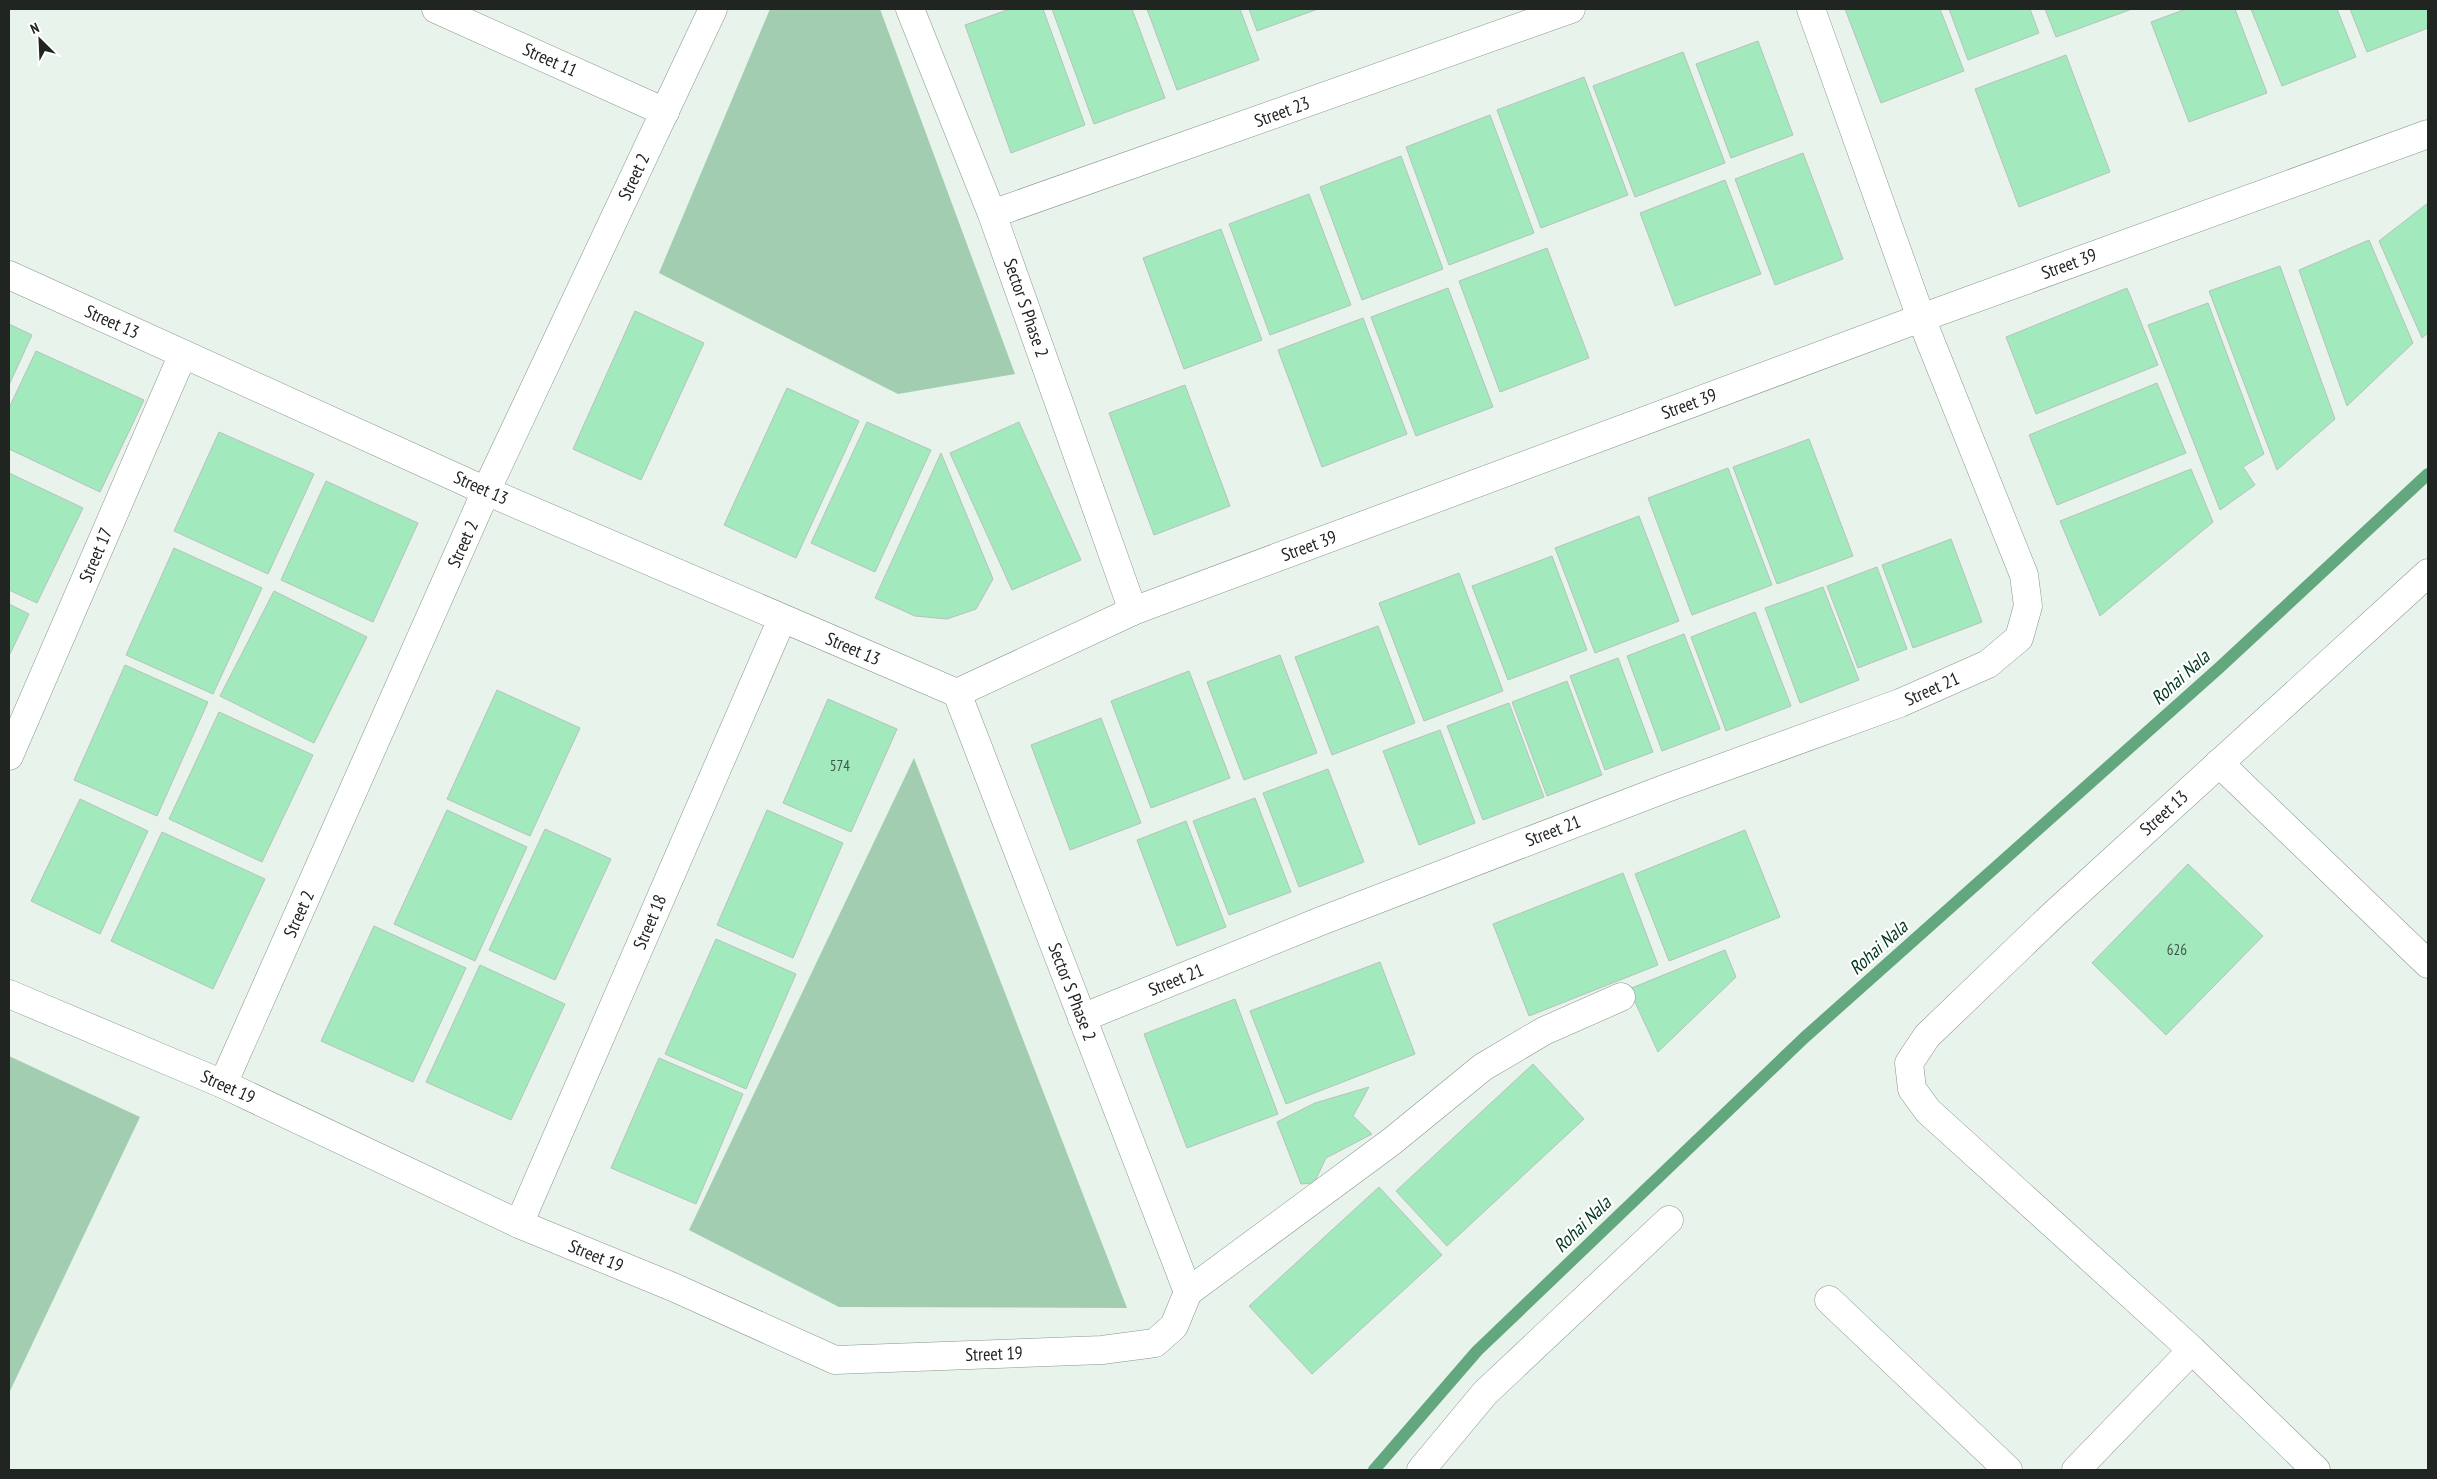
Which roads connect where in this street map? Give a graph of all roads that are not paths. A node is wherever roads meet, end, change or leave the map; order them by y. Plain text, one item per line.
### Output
1 (436, 9) edge
2 (712, 9) edge
3 (910, 9) edge
4 (1571, 9) edge
5 (1811, 9) edge
6 (664, 112) junction
7 (2428, 134) edge
8 (992, 214) junction
9 (9, 275) edge
10 (1921, 318) junction
11 (183, 354) junction
12 (486, 491) junction
13 (2428, 573) edge
14 (1132, 611) junction
15 (782, 619) junction
16 (957, 693) junction
17 (9, 756) edge
18 (2219, 763) junction
19 (2428, 964) edge
20 (9, 994) edge
21 (1621, 997) dead end
22 (1082, 1018) junction
23 (224, 1084) junction
24 (1669, 1220) dead end
25 (519, 1224) junction
26 (1188, 1292) junction
27 (1829, 1300) dead end
28 (2192, 1350) junction
29 (1422, 1470) edge
30 (2008, 1470) edge
31 (2076, 1470) edge
32 (2316, 1470) edge

1 - 6 street, Street 11
2 - 6 street, Street 2
3 - 8 street, Sector S Phase 2
4 - 8 street, Street 23
5 - 10 street
6 - 12 street, Street 2
7 - 10 street, Street 39
8 - 14 street, Sector S Phase 2
9 - 11 street, Street 13
10 - 14 street, Street 39
10 - 22 street, Street 21
11 - 12 street, Street 13
11 - 17 street, Street 17
12 - 15 street, Street 13
12 - 23 street, Street 2
13 - 18 street, Street 13
14 - 16 street, Street 39
15 - 16 street, Street 13
15 - 25 street, Street 18
16 - 22 street, Sector S Phase 2
18 - 19 street
18 - 28 street, Street 13
20 - 23 street, Street 19
21 - 26 street
22 - 26 street, Sector S Phase 2
23 - 25 street, Street 19
24 - 29 street
25 - 26 street, Street 19
27 - 30 street
28 - 31 street
28 - 32 street

